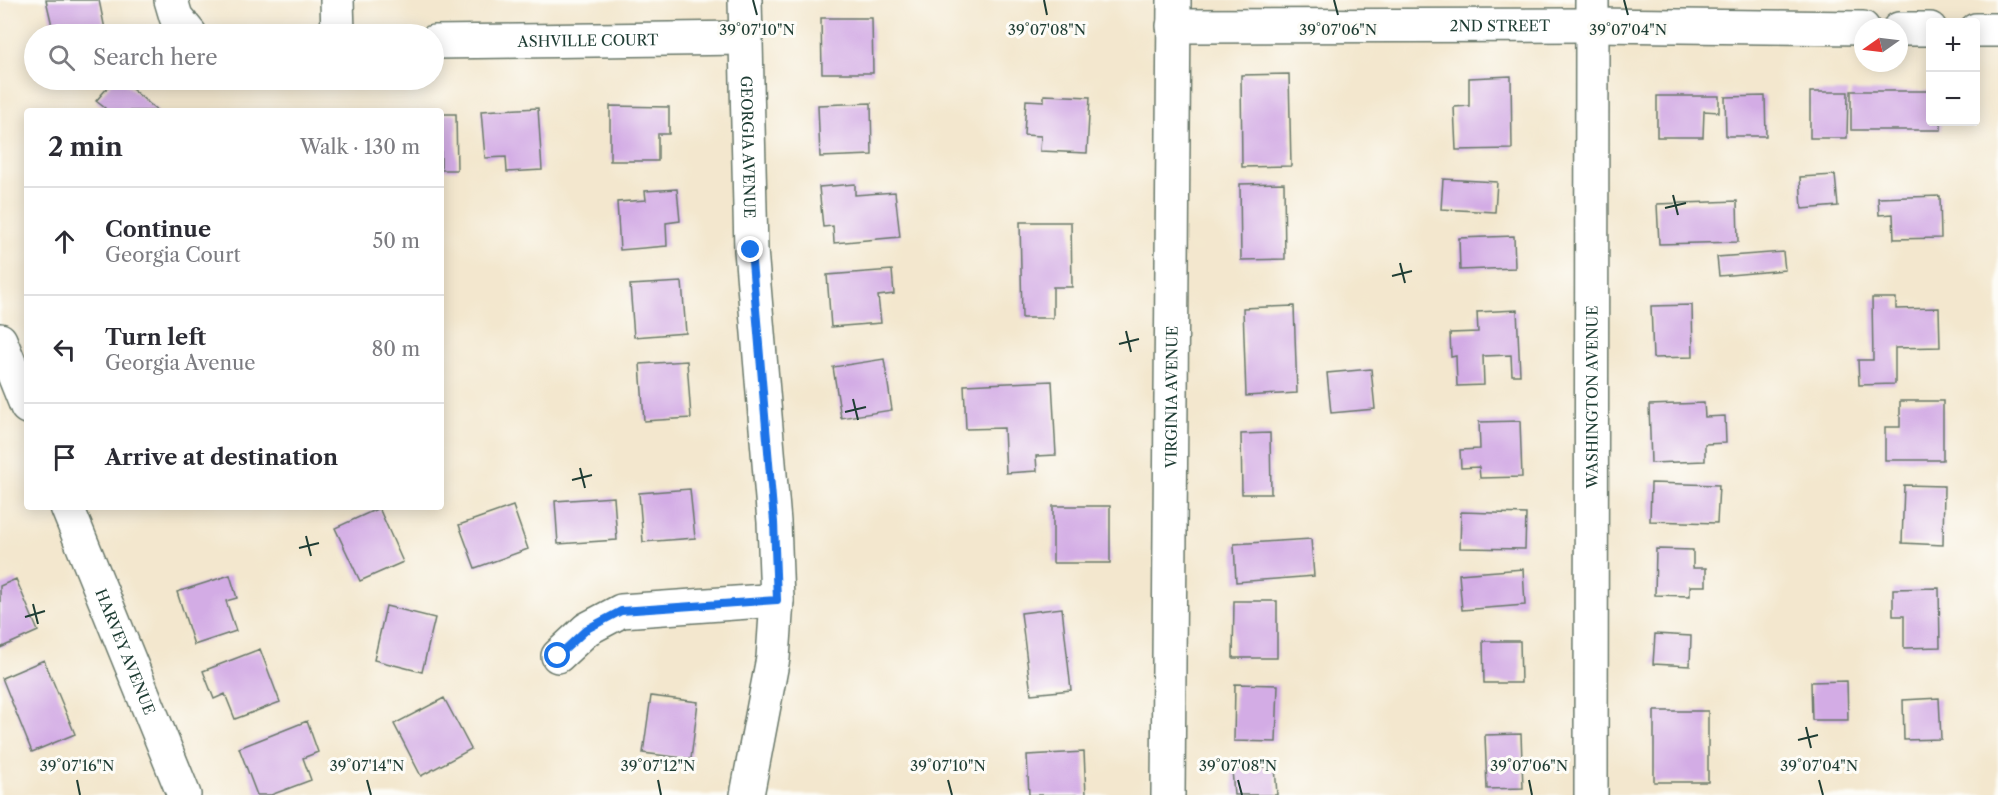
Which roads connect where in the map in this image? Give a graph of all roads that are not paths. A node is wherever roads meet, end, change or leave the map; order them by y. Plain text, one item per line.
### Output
1 (171, 0) edge
2 (338, 0) edge
3 (746, 0) edge
4 (1592, 12) edge
5 (1174, 13) edge
6 (182, 24) edge
7 (338, 24) edge
8 (1854, 27) edge
9 (1908, 29) edge
10 (1926, 29) edge
11 (1980, 30) edge
12 (1998, 30) edge
13 (745, 38) junction
14 (444, 42) edge
15 (0, 340) edge
16 (24, 399) edge
17 (69, 510) edge
18 (777, 600) junction
19 (558, 656) dead end
20 (183, 795) edge
21 (747, 795) edge
22 (1168, 795) edge
23 (1592, 795) edge

1 - 6 street
2 - 7 street
3 - 13 street, GEORGIA AVENUE
4 - 5 street, 2ND STREET
4 - 8 street, 2ND STREET
4 - 23 street, WASHINGTON AVENUE
5 - 22 street, VIRGINIA AVENUE
9 - 10 street
11 - 12 street
13 - 14 street, ASHVILLE COURT
13 - 18 street, GEORGIA AVENUE
15 - 16 street
17 - 20 street, HARVEY AVENUE
18 - 19 street
18 - 21 street, GEORGIA AVENUE

